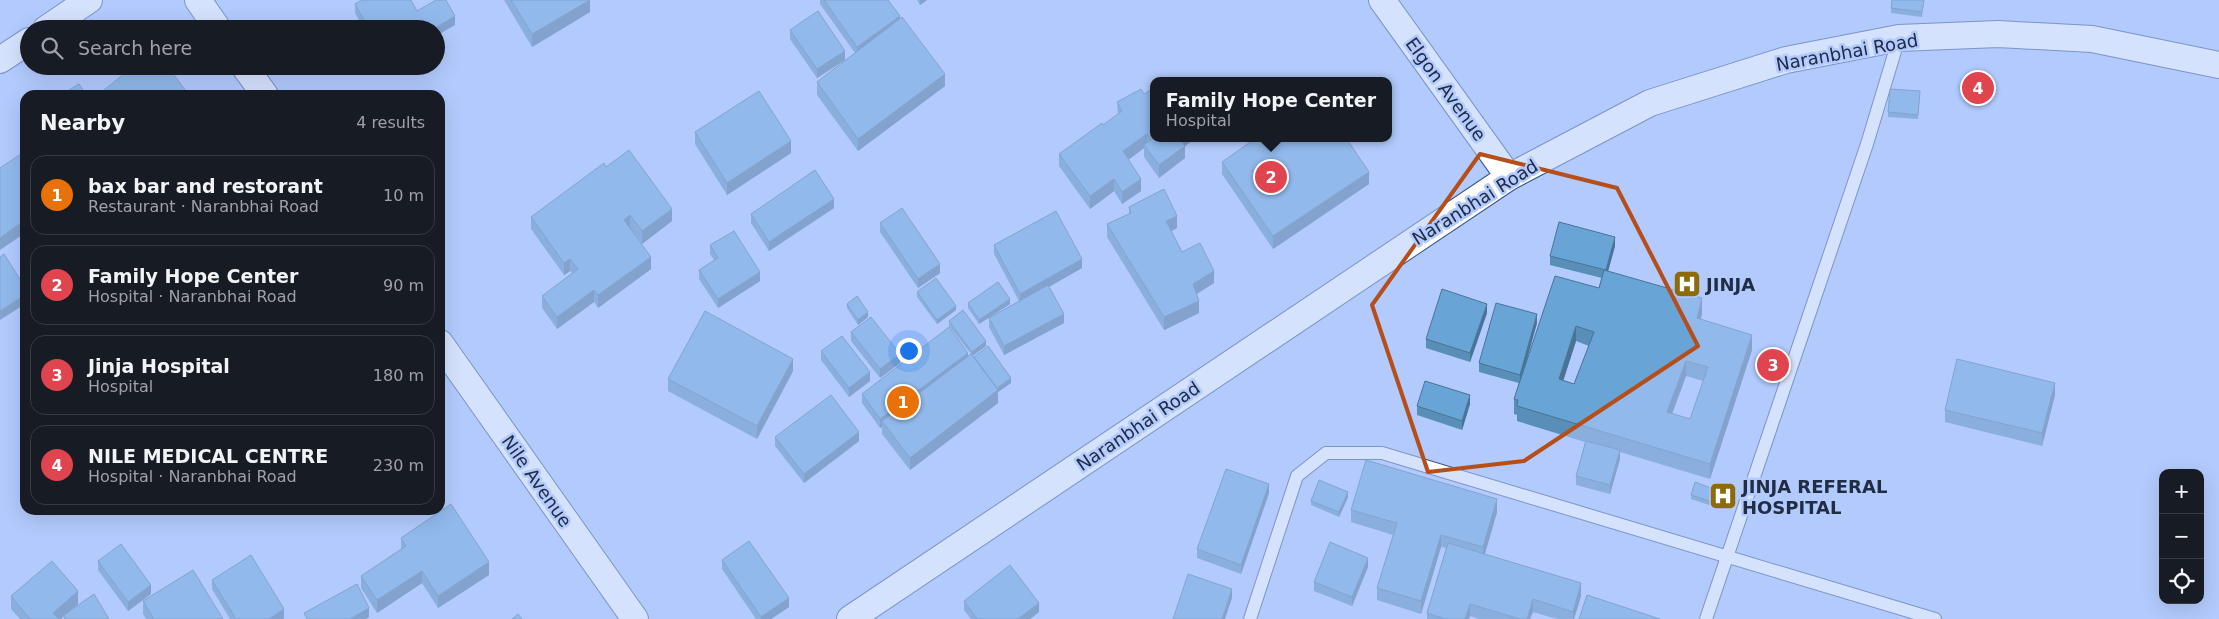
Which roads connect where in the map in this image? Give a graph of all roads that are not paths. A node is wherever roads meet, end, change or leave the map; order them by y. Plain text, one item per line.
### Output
1 (89, 0) edge
2 (198, 0) edge
3 (1382, 0) edge
4 (59, 20) edge
5 (212, 20) edge
6 (1900, 38) junction
7 (20, 47) edge
8 (0, 60) edge
9 (2219, 65) edge
10 (251, 75) edge
11 (261, 90) edge
12 (1509, 177) junction
13 (445, 350) edge
14 (1726, 555) junction
15 (635, 619) edge
16 (850, 619) edge
17 (1250, 619) edge
18 (1706, 619) edge
19 (1935, 619) edge

1 - 4 street
2 - 5 street
3 - 12 street, Elgon Avenue
6 - 9 street, Naranbhai Road
6 - 12 street, Naranbhai Road
6 - 14 lane
7 - 8 street
10 - 11 street
12 - 16 street, Naranbhai Road
13 - 15 street, Nile Avenue
14 - 17 lane
14 - 18 lane
14 - 19 lane

